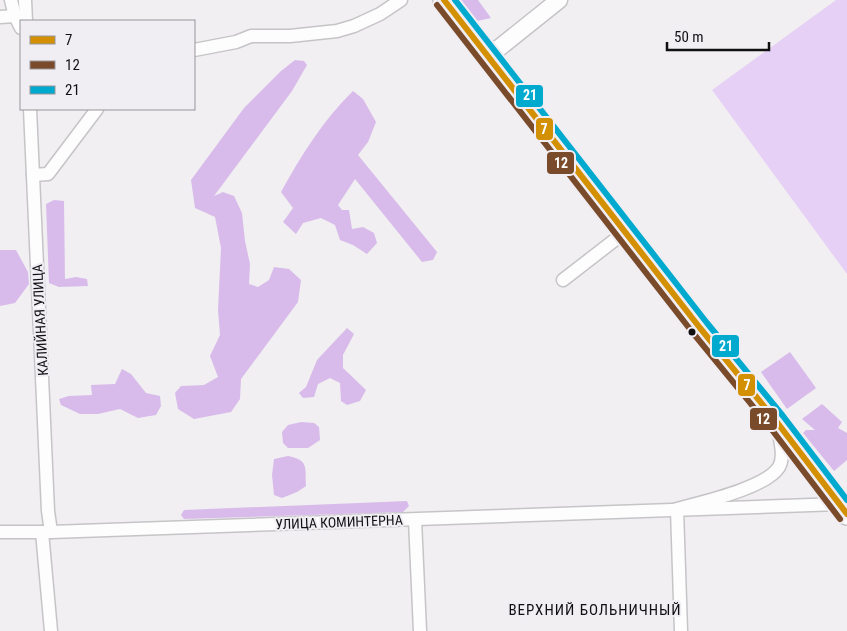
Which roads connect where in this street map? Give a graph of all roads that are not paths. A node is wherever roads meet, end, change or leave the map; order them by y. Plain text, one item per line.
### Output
1 (11, 0) edge
2 (25, 0) edge
3 (401, 0) edge
4 (444, 0) edge
5 (559, 0) edge
6 (0, 17) edge
7 (20, 19) edge
8 (195, 50) edge
9 (489, 56) junction
10 (30, 110) edge
11 (96, 110) edge
12 (34, 175) junction
13 (625, 232) junction
14 (563, 280) dead end
15 (776, 421) junction
16 (677, 509) junction
17 (843, 509) edge
18 (415, 520) junction
19 (0, 532) edge
20 (47, 532) junction
21 (51, 631) edge
22 (420, 631) edge
23 (681, 631) edge

1 - 7 street
2 - 7 street
3 - 8 street
4 - 9 highway
5 - 9 street
6 - 7 street
9 - 13 highway
10 - 12 street, КАЛИЙНАЯ УЛИЦА
11 - 12 street
12 - 20 street, КАЛИЙНАЯ УЛИЦА
13 - 14 street
13 - 15 highway
15 - 16 street, УЛИЦА КОМИНТЕРНА
15 - 17 highway
16 - 17 street, УЛИЦА КОМИНТЕРНА
16 - 18 street, УЛИЦА КОМИНТЕРНА
16 - 23 street
18 - 20 street, УЛИЦА КОМИНТЕРНА
18 - 22 street
19 - 20 street, УЛИЦА КОМИНТЕРНА
20 - 21 street, КАЛИЙНАЯ УЛИЦА

